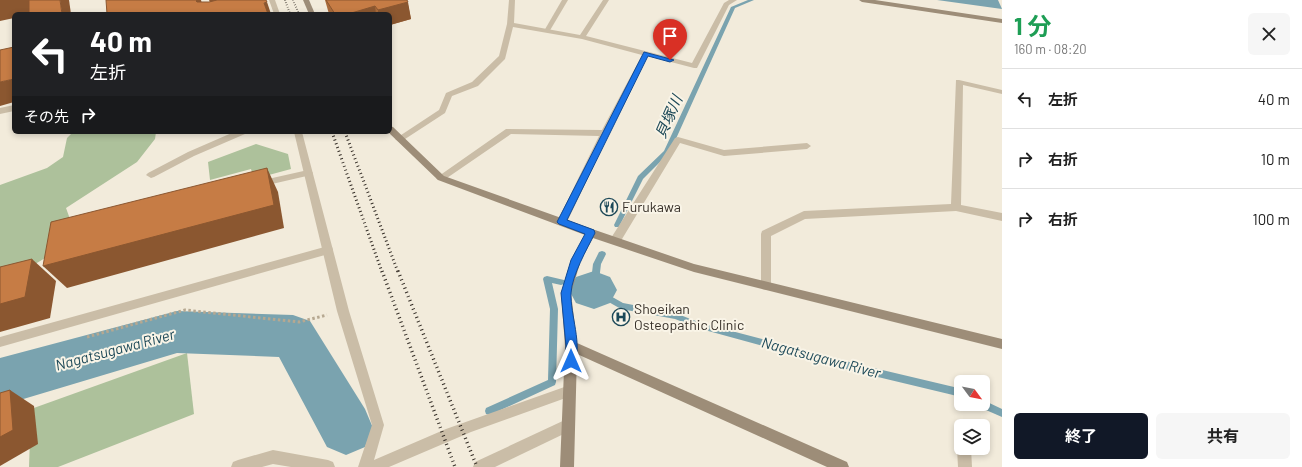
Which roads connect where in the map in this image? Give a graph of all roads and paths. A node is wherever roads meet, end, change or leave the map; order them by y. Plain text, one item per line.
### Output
1 (272, 0) edge
2 (306, 0) edge
3 (512, 0) edge
4 (565, 0) edge
5 (606, 0) edge
6 (734, 0) edge
7 (862, 0) edge
8 (276, 12) edge
9 (311, 12) edge
10 (1002, 21) edge
11 (510, 24) junction
12 (547, 31) junction
13 (582, 37) junction
14 (646, 54) junction
15 (1002, 92) edge
16 (12, 108) edge
17 (0, 111) edge
18 (392, 131) edge
19 (605, 133) junction
20 (237, 134) edge
21 (298, 134) edge
22 (399, 139) junction
23 (807, 146) dead end
24 (308, 173) junction
25 (151, 175) dead end
26 (441, 178) junction
27 (247, 187) edge
28 (956, 207) junction
29 (1002, 217) edge
30 (562, 222) junction
31 (591, 233) junction
32 (615, 241) junction
33 (328, 250) junction
34 (766, 286) junction
35 (343, 311) junction
36 (80, 339) dead end
37 (0, 342) edge
38 (1002, 344) edge
39 (571, 346) junction
40 (570, 391) junction
41 (567, 425) junction
42 (964, 455) edge
43 (320, 466) edge
44 (238, 467) edge
45 (365, 467) edge
46 (374, 467) edge
47 (480, 467) edge
48 (567, 467) edge
49 (842, 467) edge
50 (965, 467) edge

1 - 8 street
2 - 9 street
3 - 11 street
4 - 12 street
5 - 13 street
6 - 14 street
7 - 10 street
11 - 12 street
11 - 22 street
12 - 13 street
13 - 14 street
14 - 19 street
15 - 28 street
16 - 17 street
18 - 22 street
19 - 26 street
19 - 30 street
20 - 25 street
21 - 24 street
22 - 26 street
23 - 32 street
24 - 27 street
24 - 33 street
26 - 30 street
28 - 29 street
28 - 34 street
30 - 31 street
31 - 32 street
31 - 39 street
32 - 34 street
33 - 35 street
33 - 37 street
34 - 38 street
35 - 36 path
35 - 45 street
39 - 40 street
39 - 49 street
40 - 41 street
40 - 46 street
41 - 47 street
41 - 48 street
42 - 50 street
43 - 44 street

